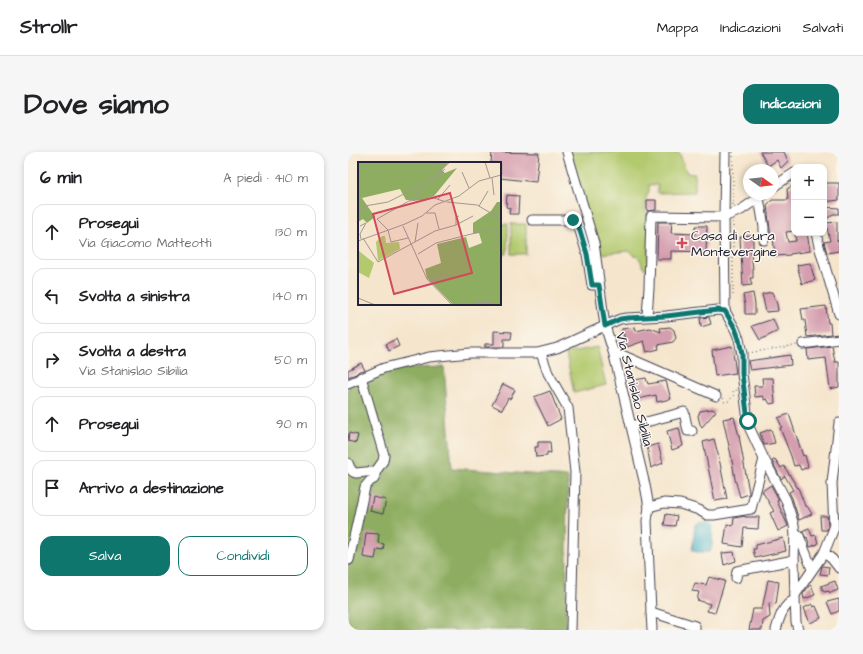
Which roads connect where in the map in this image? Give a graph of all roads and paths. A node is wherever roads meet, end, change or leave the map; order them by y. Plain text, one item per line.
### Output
1 (567, 152) edge
2 (725, 152) edge
3 (733, 152) edge
4 (791, 175) edge
5 (779, 183) edge
6 (755, 200) edge
7 (761, 200) edge
8 (733, 213) junction
9 (724, 216) junction
10 (532, 220) dead end
11 (817, 236) edge
12 (764, 240) dead end
13 (599, 285) junction
14 (733, 295) dead end
15 (839, 314) edge
16 (728, 315) junction
17 (647, 316) junction
18 (605, 326) junction
19 (839, 339) edge
20 (803, 344) joint
21 (613, 351) junction
22 (541, 352) junction
23 (738, 352) junction
24 (361, 377) junction
25 (348, 384) edge
26 (744, 389) junction
27 (721, 397) joint
28 (839, 423) edge
29 (631, 426) junction
30 (692, 431) dead end
31 (764, 459) junction
32 (348, 463) edge
33 (376, 471) junction
34 (649, 507) junction
35 (795, 533) junction
36 (824, 553) junction
37 (349, 560) dead end
38 (794, 560) junction
39 (839, 568) edge
40 (812, 569) junction
41 (794, 577) junction
42 (736, 578) dead end
43 (806, 579) junction
44 (795, 598) junction
45 (650, 612) junction
46 (571, 630) edge
47 (652, 630) edge
48 (695, 630) edge
49 (776, 630) edge
50 (798, 630) edge

1 - 13 street, Via Stanislao Sibilia
2 - 9 street
3 - 8 path
4 - 5 street
6 - 8 street
7 - 12 street
8 - 9 street
8 - 14 path
9 - 16 street
9 - 17 street
10 - 13 street
11 - 15 street
13 - 18 street, Via Stanislao Sibilia
16 - 17 street
16 - 23 street
17 - 18 street
18 - 21 street, Via Stanislao Sibilia
18 - 22 street
19 - 20 street
20 - 23 path
21 - 27 street
21 - 29 street, Via Stanislao Sibilia
22 - 24 street
22 - 46 street
23 - 26 street
24 - 25 street
24 - 33 street
26 - 27 path
26 - 31 street
28 - 36 street
29 - 30 street
29 - 34 street, Via Stanislao Sibilia
31 - 34 street
31 - 35 street
32 - 33 street
33 - 37 street
34 - 45 street, Via Stanislao Sibilia
35 - 38 street
35 - 40 street
36 - 39 street
36 - 40 street
38 - 41 street
38 - 42 street
40 - 43 street
41 - 43 street
41 - 44 street
43 - 44 street
44 - 49 street
44 - 50 street
45 - 47 street, Via Stanislao Sibilia
45 - 48 street

